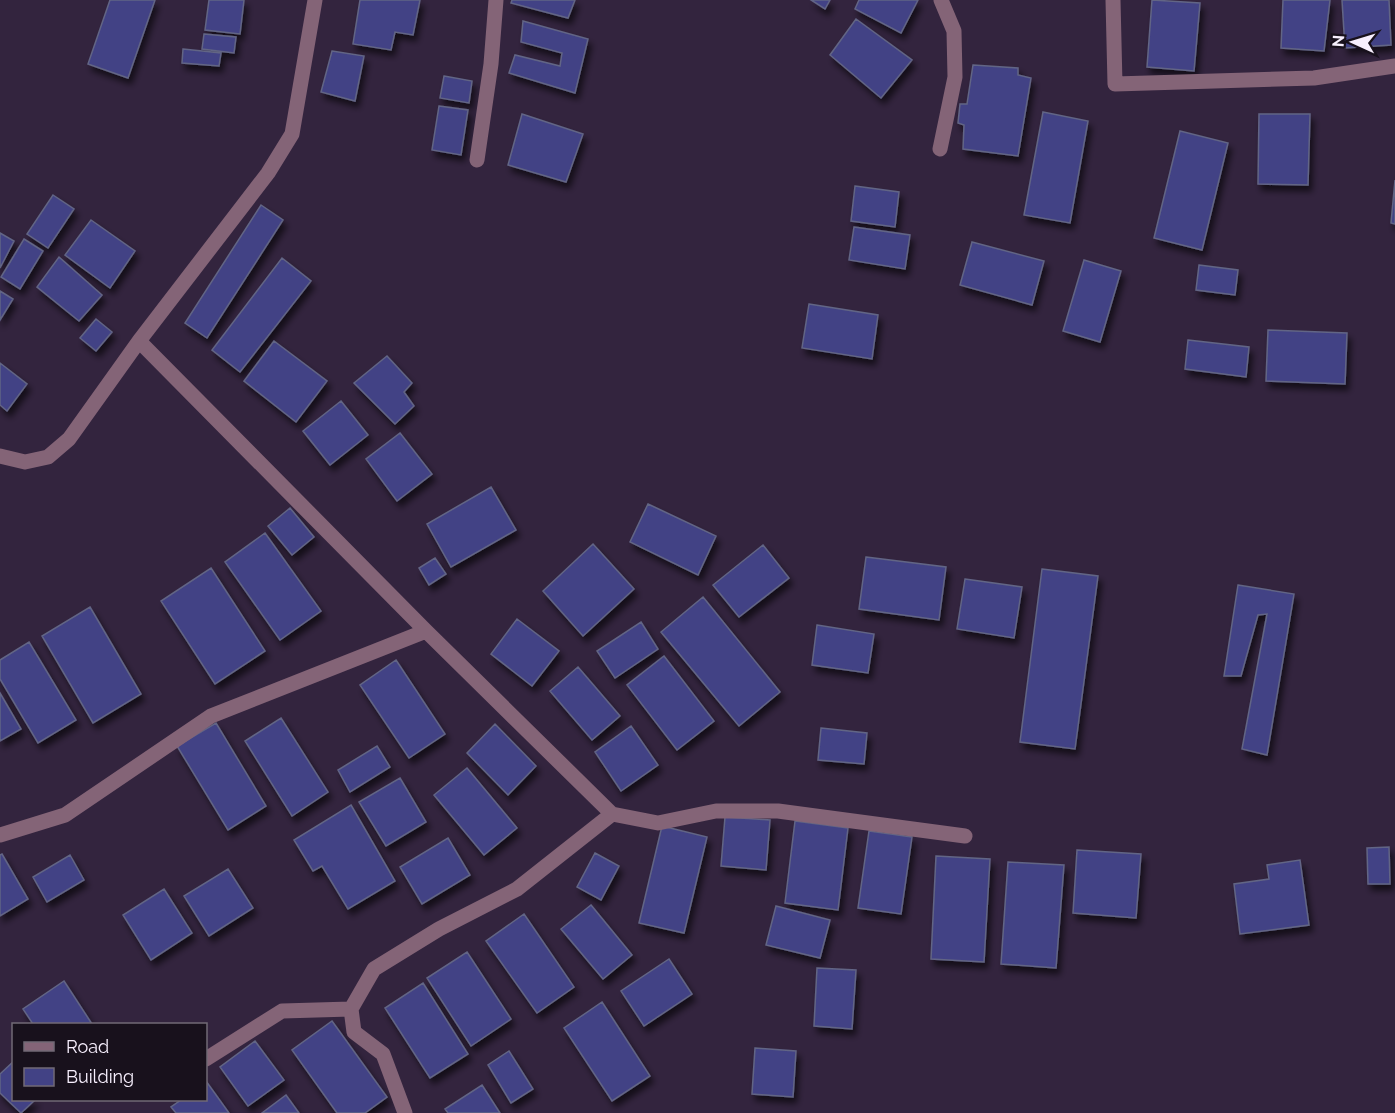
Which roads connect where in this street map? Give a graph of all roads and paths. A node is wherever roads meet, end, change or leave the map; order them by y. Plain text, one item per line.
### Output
1 (315, 0) edge
2 (496, 0) edge
3 (941, 0) edge
4 (1113, 0) edge
5 (1395, 66) edge
6 (940, 149) dead end
7 (477, 160) dead end
8 (139, 341) junction
9 (0, 456) edge
10 (426, 631) junction
11 (612, 814) junction
12 (0, 835) edge
13 (965, 836) dead end
14 (351, 1009) junction
15 (207, 1058) edge
16 (405, 1113) edge

1 - 8 street
2 - 7 street
3 - 6 street
4 - 5 street
8 - 9 street
8 - 10 street
10 - 11 street
10 - 12 street
11 - 13 street
11 - 14 street
14 - 15 street
14 - 16 street

